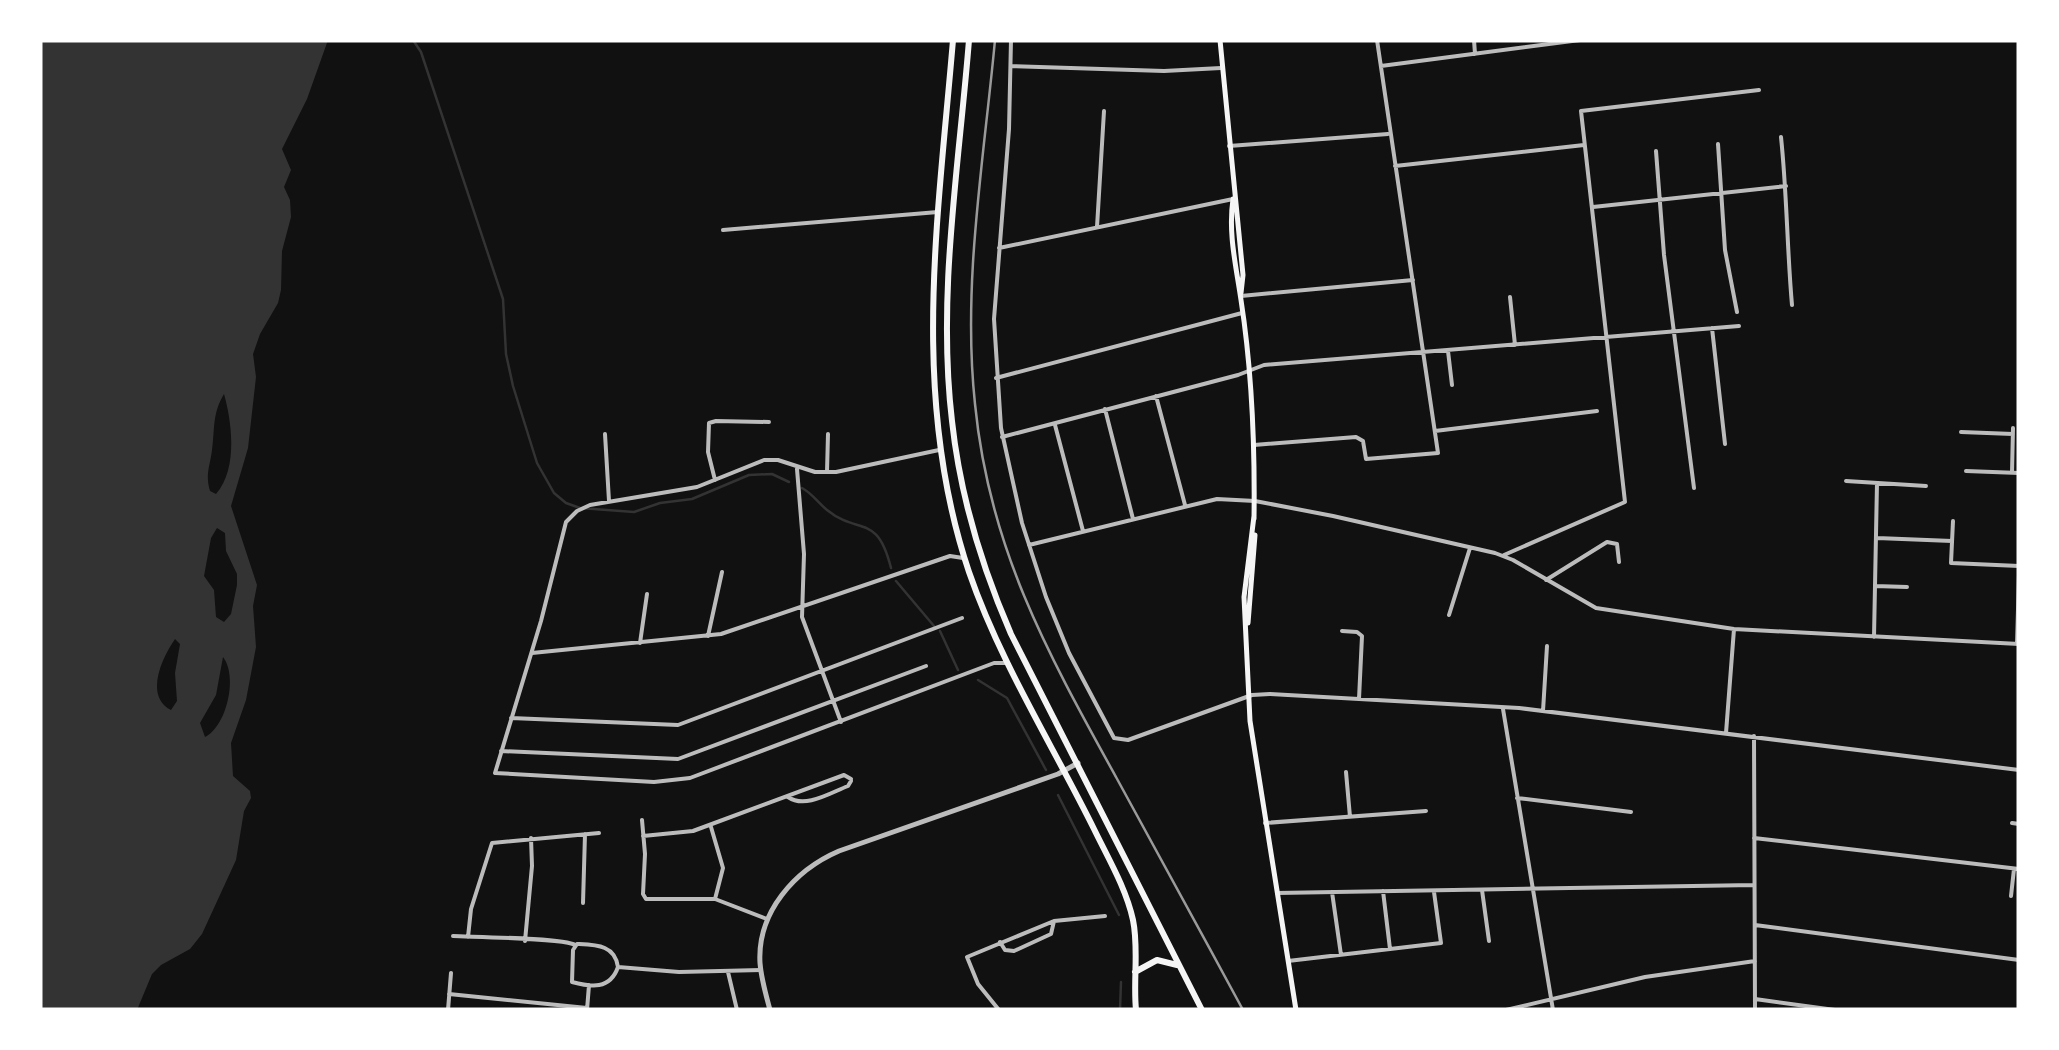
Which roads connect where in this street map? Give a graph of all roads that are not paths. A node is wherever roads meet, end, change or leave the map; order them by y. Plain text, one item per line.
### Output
1 (953, 40) edge
2 (970, 40) edge
3 (1011, 40) edge
4 (1218, 40) edge
5 (1377, 40) edge
6 (1474, 40) edge
7 (1580, 40) edge
8 (1475, 54) junction
9 (1011, 66) junction
10 (1381, 66) junction
11 (1221, 68) junction
12 (1758, 90) dead end
13 (1104, 111) dead end
14 (1390, 134) junction
15 (1781, 138) dead end
16 (1718, 144) dead end
17 (1586, 145) junction
18 (1228, 146) junction
19 (1656, 151) dead end
20 (1395, 166) junction
21 (1786, 186) junction
22 (1723, 193) junction
23 (1234, 198) junction
24 (1661, 199) junction
25 (1592, 206) junction
26 (938, 212) junction
27 (1097, 227) junction
28 (724, 230) dead end
29 (998, 248) junction
30 (1413, 280) junction
31 (1241, 296) junction
32 (1510, 296) dead end
33 (1792, 305) dead end
34 (1737, 312) dead end
35 (1242, 313) junction
36 (1739, 326) dead end
37 (1712, 328) junction
38 (1675, 332) junction
39 (1607, 337) junction
40 (1515, 345) junction
41 (1448, 350) junction
42 (1424, 352) junction
43 (1247, 370) junction
44 (996, 378) junction
45 (1452, 385) dead end
46 (1156, 396) junction
47 (1106, 409) junction
48 (1597, 410) dead end
49 (769, 422) dead end
50 (1054, 422) junction
51 (1435, 431) junction
52 (1961, 432) dead end
53 (953, 433) junction
54 (605, 434) dead end
55 (828, 434) dead end
56 (1002, 437) junction
57 (1725, 444) dead end
58 (1254, 445) junction
59 (939, 450) junction
60 (798, 468) junction
61 (827, 472) junction
62 (1966, 472) dead end
63 (2016, 473) edge
64 (715, 480) junction
65 (1846, 482) dead end
66 (1878, 483) junction
67 (1926, 486) dead end
68 (1694, 488) dead end
69 (1255, 501) junction
70 (609, 502) junction
71 (1186, 505) junction
72 (1133, 519) junction
73 (1953, 521) dead end
74 (1083, 531) junction
75 (1876, 538) junction
76 (1952, 541) junction
77 (1029, 545) junction
78 (1470, 547) junction
79 (1504, 556) junction
80 (965, 559) junction
81 (1619, 562) dead end
82 (2019, 566) edge
83 (985, 569) junction
84 (722, 572) dead end
85 (2019, 574) edge
86 (1546, 580) junction
87 (1875, 586) junction
88 (1907, 588) dead end
89 (647, 594) dead end
90 (801, 608) junction
91 (1449, 615) dead end
92 (962, 618) dead end
93 (1734, 629) junction
94 (1342, 631) dead end
95 (708, 636) junction
96 (1874, 637) junction
97 (640, 643) junction
98 (2018, 644) edge
99 (1547, 646) dead end
100 (532, 653) junction
101 (1007, 663) junction
102 (926, 666) dead end
103 (821, 672) junction
104 (1248, 696) junction
105 (1359, 699) junction
106 (833, 702) junction
107 (1503, 707) junction
108 (1543, 711) junction
109 (510, 718) junction
110 (840, 722) junction
111 (1726, 733) junction
112 (1754, 736) junction
113 (501, 751) junction
114 (1078, 764) junction
115 (1065, 770) junction
116 (2019, 770) edge
117 (1346, 772) dead end
118 (788, 797) junction
119 (1517, 798) junction
120 (1426, 811) dead end
121 (1632, 812) dead end
122 (1350, 816) junction
123 (642, 820) dead end
124 (1265, 823) junction
125 (710, 825) junction
126 (599, 833) dead end
127 (585, 834) junction
128 (643, 836) junction
129 (532, 838) junction
130 (1754, 838) junction
131 (2016, 869) edge
132 (1754, 885) junction
133 (1532, 889) junction
134 (1434, 890) junction
135 (1482, 890) junction
136 (1332, 892) junction
137 (1382, 892) junction
138 (1277, 893) junction
139 (2012, 896) dead end
140 (715, 899) junction
141 (584, 903) dead end
142 (1104, 916) dead end
143 (768, 920) junction
144 (1054, 921) junction
145 (1754, 925) junction
146 (453, 936) dead end
147 (468, 937) junction
148 (1490, 941) dead end
149 (525, 942) junction
150 (1000, 942) junction
151 (575, 945) junction
152 (1390, 949) junction
153 (1341, 955) junction
154 (2019, 960) edge
155 (1288, 961) junction
156 (1755, 961) junction
157 (1178, 966) junction
158 (618, 967) junction
159 (760, 970) junction
160 (728, 972) junction
161 (1135, 972) junction
162 (451, 973) dead end
163 (589, 985) junction
164 (449, 994) junction
165 (1550, 1000) junction
166 (1755, 1000) junction
167 (587, 1009) edge
168 (1000, 1009) edge
169 (448, 1010) edge
170 (737, 1010) edge
171 (770, 1010) edge
172 (1136, 1010) edge
173 (1202, 1010) edge
174 (1296, 1010) edge
175 (1506, 1010) edge
176 (1553, 1010) edge
177 (1755, 1010) edge
178 (1836, 1010) edge

1 - 26 main road
2 - 53 main road
3 - 9 street
4 - 11 main road
5 - 10 street
6 - 8 street
7 - 8 street
8 - 10 street
9 - 11 street
9 - 29 street
10 - 14 street
11 - 18 main road
12 - 17 street
13 - 27 street
14 - 18 street
14 - 20 street
15 - 21 street
16 - 22 street
17 - 20 street
17 - 25 street
18 - 23 main road
19 - 24 street
20 - 30 street
21 - 22 street
21 - 33 street
22 - 24 street
22 - 34 street
23 - 27 street
23 - 31 main road
24 - 25 street
24 - 38 street
25 - 39 street
26 - 28 street
26 - 59 main road
27 - 29 street
29 - 44 street
30 - 31 street
30 - 42 street
31 - 35 main road
32 - 40 street
35 - 43 main road
35 - 44 street
36 - 37 street
37 - 38 street
37 - 57 street
38 - 39 street
38 - 68 street
39 - 40 street
39 - 79 street
40 - 41 street
41 - 42 street
41 - 45 street
42 - 43 street
42 - 51 street
43 - 46 street
43 - 58 main road
44 - 56 street
46 - 47 street
46 - 71 street
47 - 50 street
47 - 72 street
48 - 51 street
49 - 64 street
50 - 56 street
50 - 74 street
51 - 58 street
52 - 63 street
53 - 59 main road
53 - 83 main road
54 - 70 street
55 - 61 street
56 - 77 street
58 - 69 main road
59 - 61 street
59 - 80 main road
60 - 61 street
60 - 64 street
60 - 90 street
62 - 63 street
64 - 70 street
65 - 66 street
66 - 67 street
66 - 75 street
69 - 71 street
69 - 78 street
69 - 104 main road
70 - 100 street
71 - 72 street
72 - 74 street
73 - 76 street
74 - 77 street
75 - 76 street
75 - 87 street
76 - 82 street
77 - 104 street
78 - 79 street
78 - 91 street
79 - 86 street
80 - 83 main road
80 - 90 street
80 - 101 main road
81 - 86 street
83 - 114 main road
84 - 95 street
85 - 98 street
86 - 93 street
87 - 88 street
87 - 96 street
89 - 97 street
90 - 95 street
90 - 103 street
92 - 103 street
93 - 96 street
93 - 111 street
94 - 105 street
95 - 97 street
96 - 98 street
97 - 100 street
99 - 108 street
100 - 109 street
101 - 110 street
101 - 115 main road
102 - 106 street
103 - 106 street
103 - 109 street
104 - 105 street
104 - 124 main road
105 - 107 street
106 - 110 street
106 - 113 street
107 - 108 street
107 - 119 street
108 - 111 street
109 - 113 street
110 - 113 street
111 - 112 street
112 - 116 street
112 - 130 street
114 - 115 street
114 - 157 main road
115 - 143 street
115 - 161 main road
117 - 122 street
118 - 118 street
118 - 125 street
119 - 121 street
119 - 133 street
120 - 122 street
122 - 124 street
123 - 128 street
124 - 138 main road
125 - 128 street
125 - 140 street
126 - 127 street
127 - 129 street
127 - 141 street
128 - 140 street
129 - 147 street
129 - 149 street
130 - 131 street
130 - 132 street
131 - 139 street
132 - 133 street
132 - 145 street
133 - 135 street
133 - 165 street
134 - 135 street
134 - 137 street
134 - 152 street
135 - 148 street
136 - 137 street
136 - 138 street
136 - 153 street
137 - 152 street
138 - 155 main road
140 - 143 street
142 - 144 street
143 - 159 street
144 - 150 street
144 - 150 street
145 - 154 street
145 - 156 street
146 - 147 street
147 - 149 street
149 - 151 street
150 - 168 street
151 - 158 street
151 - 163 street
152 - 153 street
153 - 155 street
155 - 174 main road
156 - 165 street
156 - 166 street
157 - 161 main road
157 - 173 main road
158 - 160 street
158 - 163 street
159 - 160 street
159 - 171 street
160 - 170 street
161 - 172 main road
162 - 164 street
163 - 167 street
164 - 167 street
164 - 169 street
165 - 175 street
165 - 176 street
166 - 177 street
166 - 178 street

